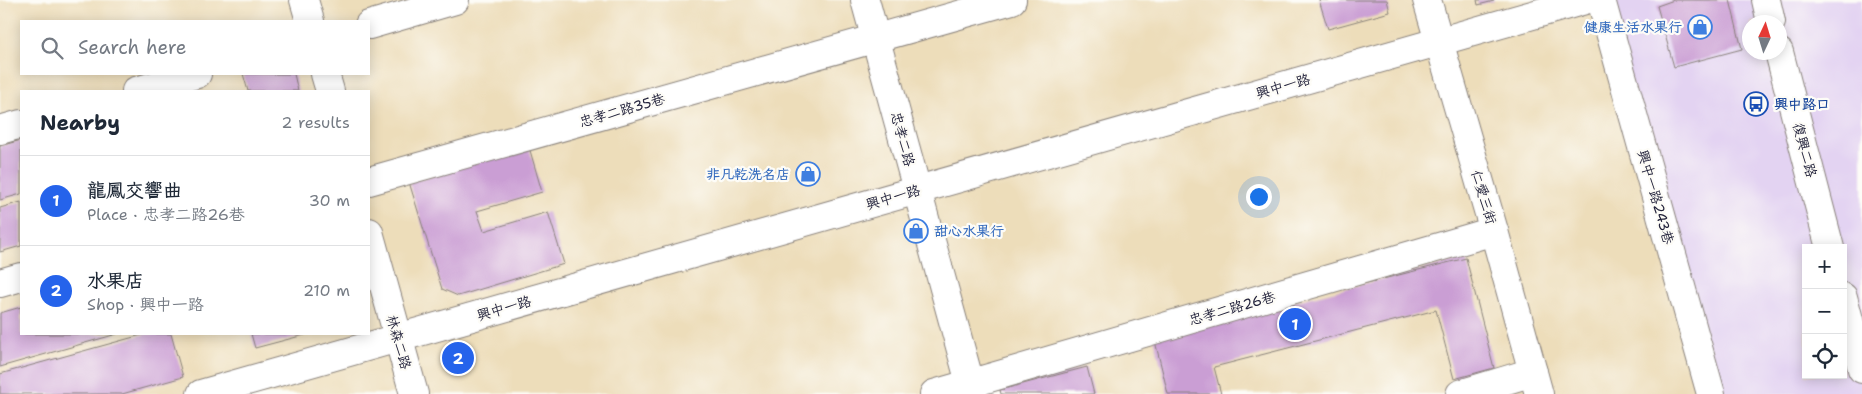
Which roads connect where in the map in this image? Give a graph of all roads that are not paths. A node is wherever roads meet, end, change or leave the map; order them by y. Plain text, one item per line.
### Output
1 (304, 0) edge
2 (455, 0) edge
3 (865, 0) edge
4 (1012, 0) edge
5 (1427, 0) edge
6 (1585, 0) edge
7 (1601, 0) edge
8 (1766, 0) edge
9 (1769, 15) edge
10 (310, 20) edge
11 (370, 25) edge
12 (876, 39) junction
13 (1438, 42) junction
14 (1781, 60) edge
15 (193, 75) edge
16 (325, 75) edge
17 (140, 90) edge
18 (330, 90) edge
19 (20, 124) edge
20 (0, 130) edge
21 (370, 181) edge
22 (918, 190) junction
23 (1494, 231) junction
24 (370, 236) edge
25 (1829, 244) edge
26 (20, 277) edge
27 (0, 283) edge
28 (1847, 312) edge
29 (398, 338) junction
30 (1862, 369) edge
31 (1536, 383) edge
32 (972, 389) edge
33 (202, 394) edge
34 (414, 394) edge
35 (934, 394) edge
36 (1460, 394) edge
37 (1711, 394) edge

1 - 10 street
2 - 11 street
3 - 12 street, 忠孝二路
4 - 12 street, 忠孝二路35巷
5 - 13 street, 仁愛三街
6 - 13 street, 興中一路
7 - 37 street, 興中一路243巷
8 - 9 street
12 - 21 street, 忠孝二路35巷
12 - 22 street, 忠孝二路
13 - 22 street, 興中一路
13 - 23 street, 仁愛三街
14 - 25 street, 復興二路
15 - 17 street
16 - 18 street
19 - 20 street
22 - 29 street, 興中一路
22 - 32 street, 忠孝二路
23 - 31 street, 仁愛三街
23 - 32 street, 忠孝二路26巷
24 - 29 street, 林森二路
26 - 27 street
28 - 30 street
29 - 33 street, 興中一路
29 - 34 street, 林森二路
31 - 36 street
32 - 35 street, 忠孝二路26巷

